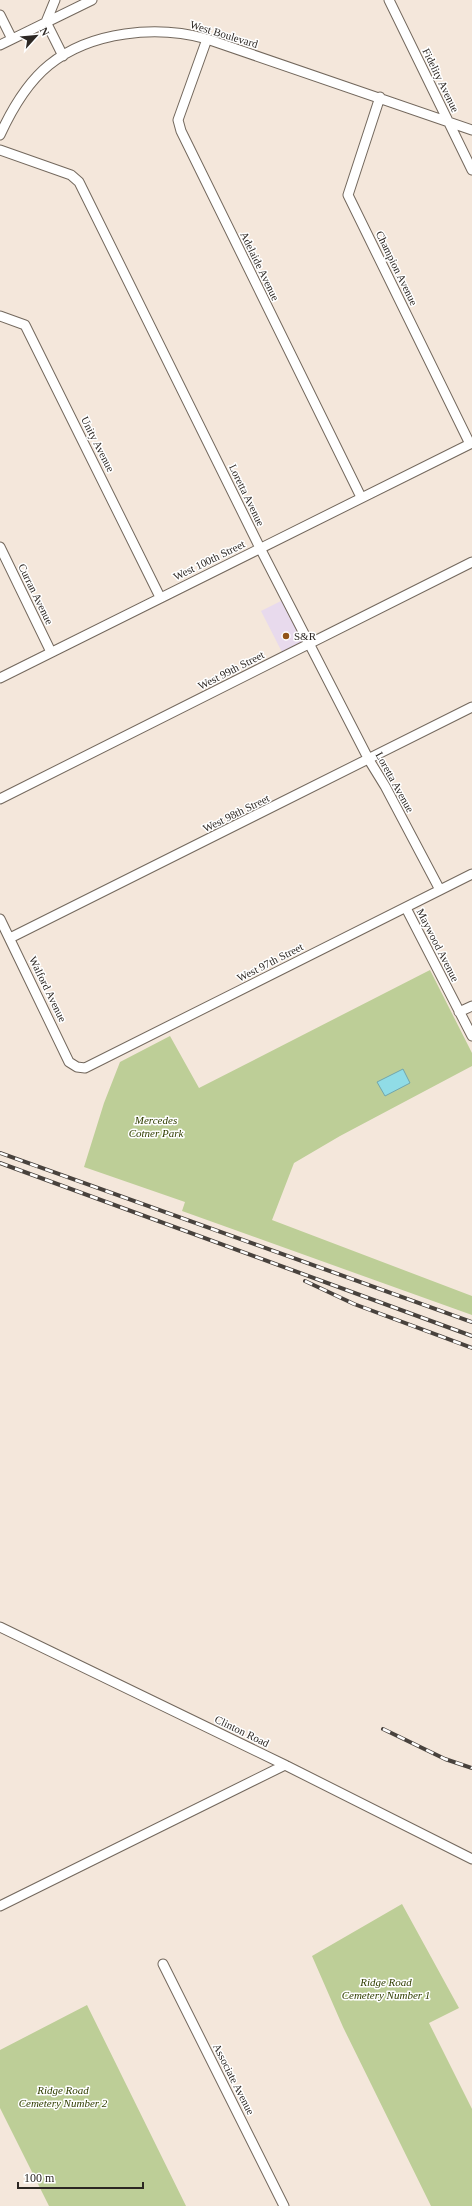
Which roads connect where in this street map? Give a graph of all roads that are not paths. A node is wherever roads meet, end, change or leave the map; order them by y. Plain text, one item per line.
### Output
1 (55, 0) edge
2 (92, 0) edge
3 (389, 0) edge
4 (0, 15) edge
5 (46, 22) junction
6 (12, 39) junction
7 (207, 39) junction
8 (0, 45) edge
9 (63, 56) junction
10 (380, 98) junction
11 (449, 124) junction
12 (472, 130) edge
13 (0, 135) edge
14 (0, 150) edge
15 (472, 170) edge
16 (0, 316) edge
17 (471, 443) edge
18 (361, 497) junction
19 (0, 547) edge
20 (260, 548) junction
21 (472, 562) edge
22 (160, 598) junction
23 (310, 644) junction
24 (51, 652) junction
25 (0, 678) edge
26 (472, 707) edge
27 (369, 760) junction
28 (0, 799) edge
29 (472, 874) edge
30 (440, 890) junction
31 (406, 908) junction
32 (0, 919) edge
33 (10, 938) junction
34 (472, 1006) edge
35 (459, 1012) junction
36 (472, 1036) edge
37 (77, 1067) joint
38 (0, 1627) edge
39 (285, 1765) junction
40 (472, 1859) edge
41 (0, 1906) edge
42 (163, 1964) dead end
43 (284, 2206) edge

1 - 5 street
2 - 5 street
3 - 11 street, Fidelity Avenue
4 - 6 street
5 - 6 street
5 - 9 street
6 - 8 street
7 - 9 street, West Boulevard
7 - 10 street, West Boulevard
7 - 18 street, Adelaide Avenue
9 - 13 street, West Boulevard
10 - 11 street, West Boulevard
10 - 17 street, Champion Avenue
11 - 12 street, West Boulevard
11 - 15 street, Fidelity Avenue
14 - 20 street, Loretta Avenue
16 - 22 street, Unity Avenue
17 - 18 street, West 100th Street
18 - 20 street, West 100th Street
19 - 24 street, Curran Avenue
20 - 22 street, West 100th Street
20 - 23 street, Loretta Avenue
21 - 23 street, West 99th Street
22 - 24 street, West 100th Street
23 - 27 street, Loretta Avenue
23 - 28 street, West 99th Street
24 - 25 street, West 100th Street
26 - 27 street, West 98th Street
27 - 30 street, Loretta Avenue
27 - 33 street, West 98th Street
29 - 30 street, West 97th Street
30 - 31 street, West 97th Street
31 - 35 street, Maywood Avenue
31 - 37 street, West 97th Street
32 - 33 street, Walford Avenue
33 - 37 street, Walford Avenue
34 - 35 street
35 - 36 street, Maywood Avenue
38 - 39 street, Clinton Road
39 - 40 street, Clinton Road
39 - 41 street
42 - 43 street, Associate Avenue

